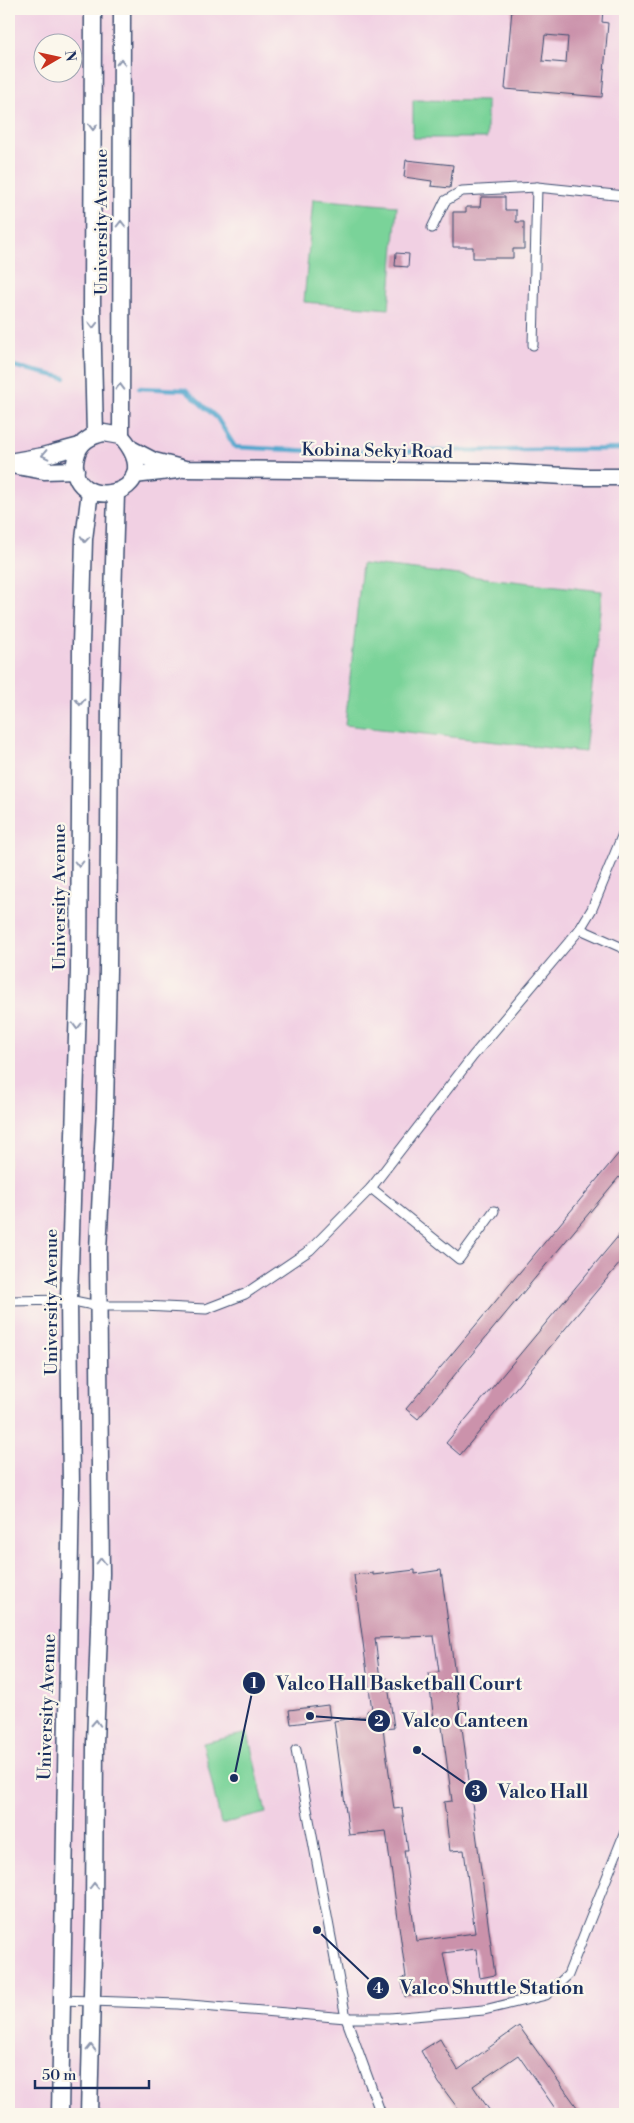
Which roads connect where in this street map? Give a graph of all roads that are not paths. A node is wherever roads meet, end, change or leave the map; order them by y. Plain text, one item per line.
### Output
1 (93, 9) edge
2 (122, 9) edge
3 (537, 187) junction
4 (625, 196) edge
5 (432, 228) dead end
6 (533, 345) dead end
7 (95, 435) junction
8 (121, 436) junction
9 (80, 446) junction
10 (133, 450) junction
11 (9, 463) edge
12 (185, 469) junction
13 (76, 470) junction
14 (134, 475) junction
15 (625, 477) edge
16 (90, 491) junction
17 (116, 493) junction
18 (625, 832) edge
19 (580, 929) junction
20 (625, 949) edge
21 (371, 1188) junction
22 (494, 1211) dead end
23 (69, 1300) junction
24 (9, 1301) edge
25 (98, 1306) junction
26 (296, 1750) dead end
27 (625, 1832) edge
28 (92, 1999) junction
29 (62, 2000) junction
30 (346, 2018) junction
31 (60, 2114) edge
32 (89, 2114) edge
33 (381, 2114) edge

1 -> 7 street, University Avenue
8 -> 2 street, University Avenue
3 - 4 lane
3 - 5 lane
3 - 6 lane
7 - 8 street
7 - 9 street
8 - 10 street
9 -> 11 street
9 - 13 street
10 - 12 street, Kobina Sekyi Road
10 - 14 street
11 - 13 street
12 - 14 street
12 - 15 street, Kobina Sekyi Road
13 - 16 street
14 - 17 street
16 - 17 street
16 -> 23 street, University Avenue
17 - 25 street
18 - 19 lane
19 - 20 lane
19 - 21 lane
21 - 22 lane
21 - 25 lane
23 - 24 lane
23 - 25 lane
23 - 29 street, University Avenue
28 -> 25 street
26 - 30 lane
27 - 30 lane
28 - 29 lane
28 - 30 lane
32 -> 28 street
29 - 31 street, University Avenue
30 - 33 lane

